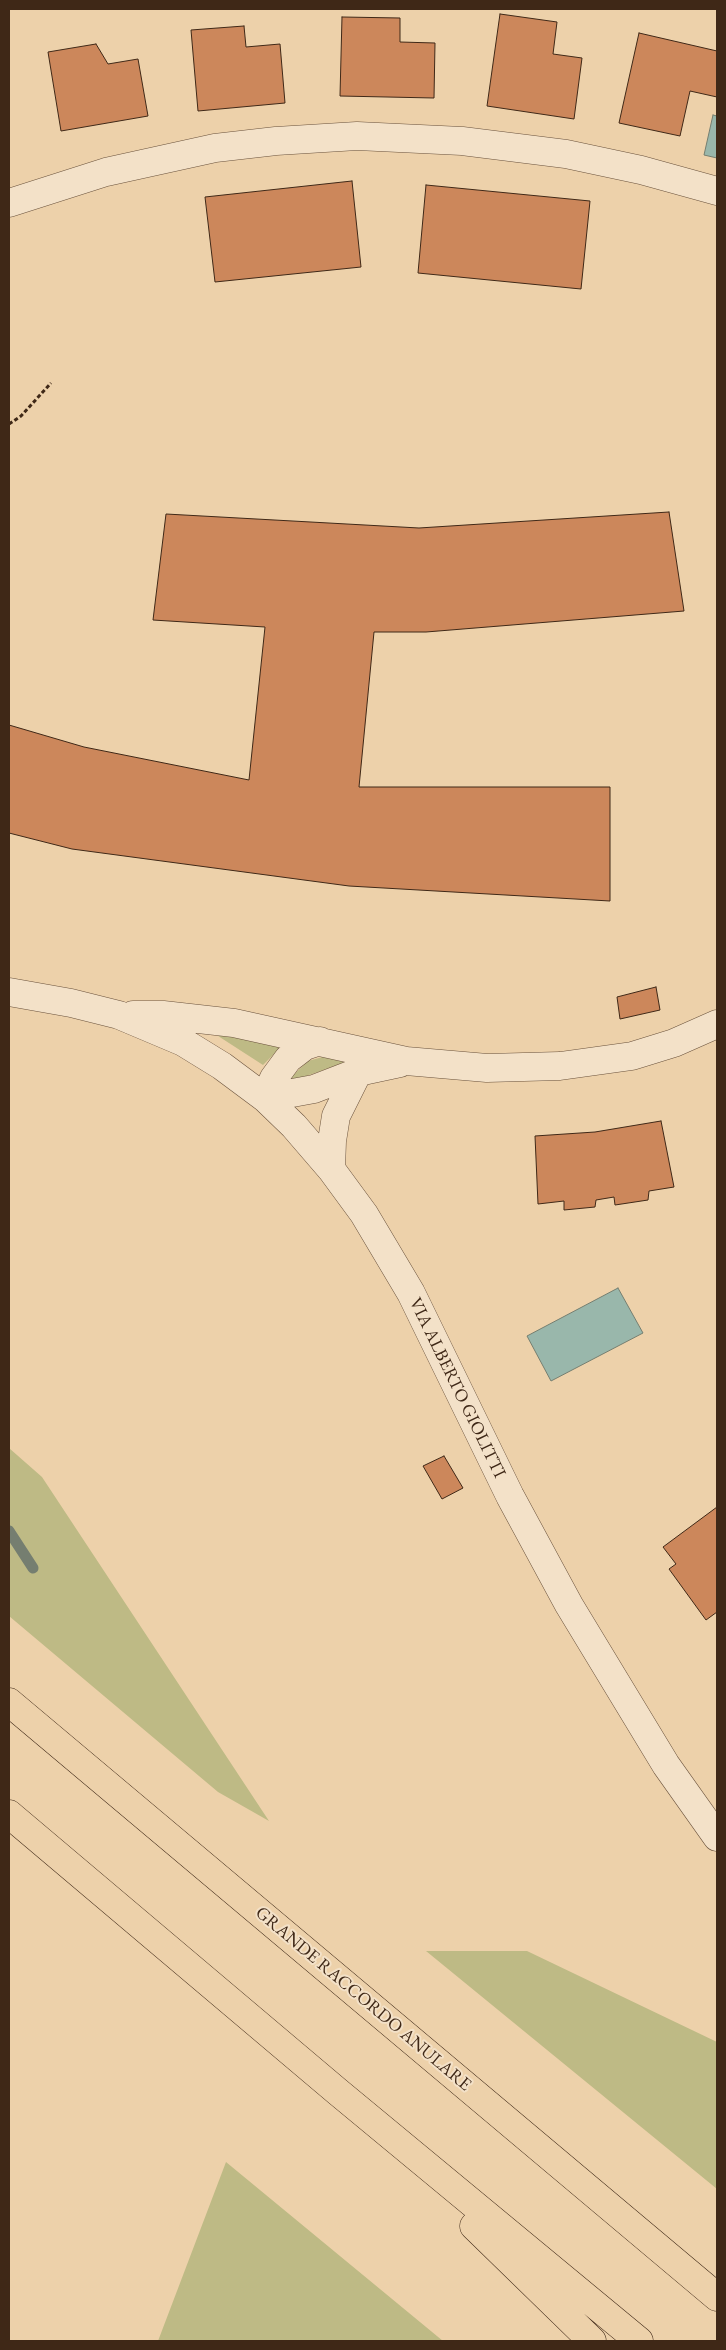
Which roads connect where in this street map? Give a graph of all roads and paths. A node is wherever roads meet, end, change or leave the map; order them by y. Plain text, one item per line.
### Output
1 (717, 191) edge
2 (9, 203) edge
3 (51, 383) dead end
4 (9, 424) edge
5 (9, 992) edge
6 (119, 1015) junction
7 (717, 1024) edge
8 (320, 1041) junction
9 (406, 1061) junction
10 (358, 1072) junction
11 (265, 1098) junction
12 (331, 1169) junction
13 (9, 1702) edge
14 (9, 1814) edge
15 (717, 1837) edge
16 (338, 2092) junction
17 (717, 2297) edge
18 (592, 2341) edge
19 (639, 2341) edge

1 - 2 street
3 - 4 path
5 - 6 street
6 - 8 street
6 - 11 street, VIA ALBERTO GIOLITTI
7 - 9 street
8 - 9 street
8 - 11 street
9 - 10 street
10 - 11 street
10 - 12 street
11 - 12 street, VIA ALBERTO GIOLITTI
12 - 15 street, VIA ALBERTO GIOLITTI
13 - 17 highway, GRANDE RACCORDO ANULARE
14 - 16 highway
16 - 18 highway
16 - 19 highway

